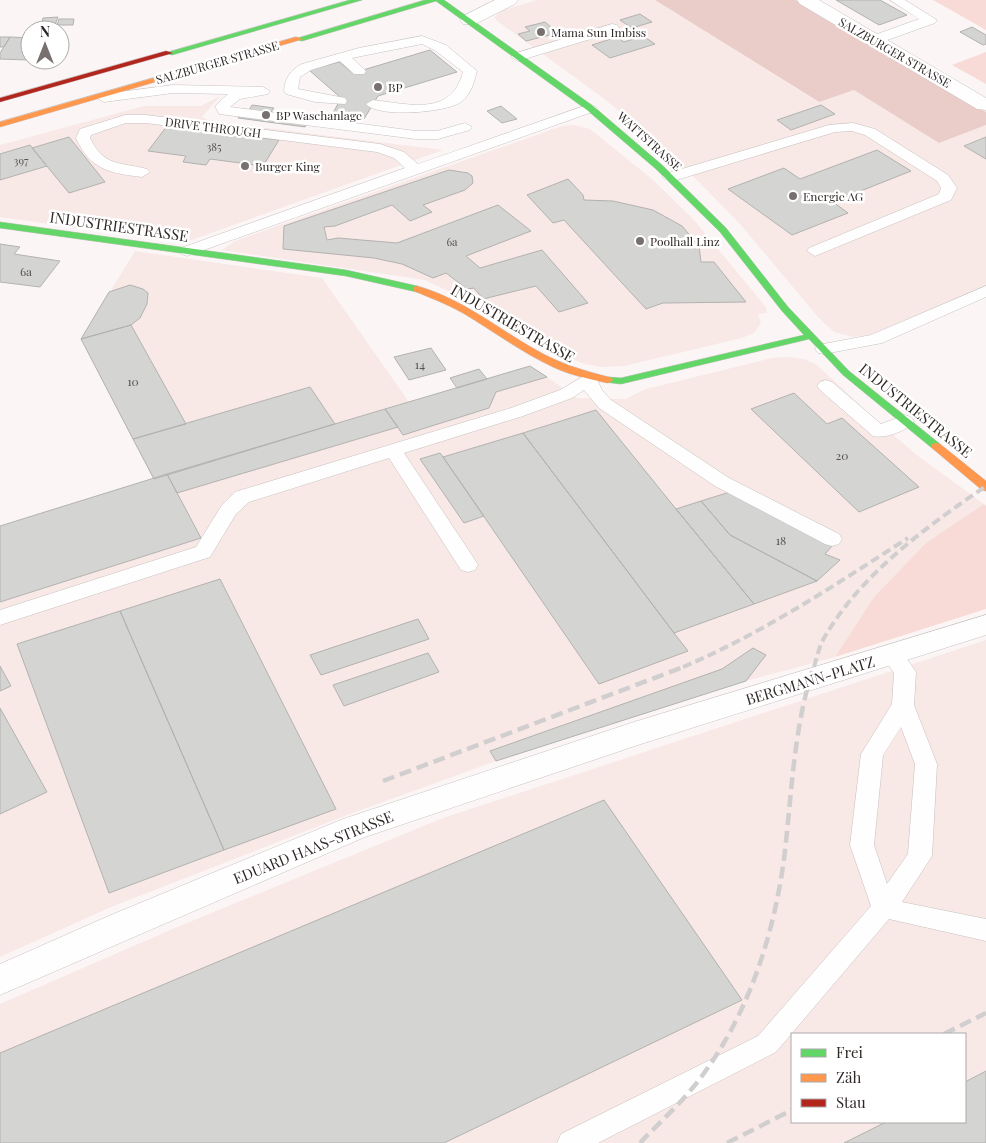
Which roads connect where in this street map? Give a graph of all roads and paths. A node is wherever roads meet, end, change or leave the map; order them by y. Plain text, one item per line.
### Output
1 (358, 0) edge
2 (433, 0) edge
3 (439, 0) edge
4 (509, 0) edge
5 (806, 0) edge
6 (896, 0) edge
7 (469, 20) junction
8 (612, 28) dead end
9 (874, 40) junction
10 (343, 57) junction
11 (518, 57) junction
12 (359, 71) dead end
13 (262, 90) junction
14 (290, 91) junction
15 (385, 94) dead end
16 (0, 100) edge
17 (340, 101) dead end
18 (373, 104) dead end
19 (985, 105) edge
20 (63, 107) junction
21 (399, 107) junction
22 (441, 107) junction
23 (590, 108) junction
24 (0, 125) edge
25 (465, 127) junction
26 (486, 145) junction
27 (416, 170) junction
28 (142, 172) dead end
29 (670, 177) junction
30 (0, 225) edge
31 (188, 251) junction
32 (815, 251) dead end
33 (986, 291) edge
34 (812, 336) junction
35 (824, 349) junction
36 (589, 379) junction
37 (826, 386) dead end
38 (905, 420) junction
39 (393, 450) junction
40 (986, 487) edge
41 (832, 539) dead end
42 (468, 565) dead end
43 (0, 618) edge
44 (986, 625) edge
45 (892, 654) junction
46 (903, 705) junction
47 (634, 734) joint
48 (884, 908) junction
49 (986, 930) edge
50 (0, 980) edge
51 (571, 1143) edge

1 - 16 street, SALZBURGER STRASSE
2 - 20 street, SALZBURGER STRASSE
3 - 7 street, WATTSTRASSE
4 - 7 street
5 - 9 street, SALZBURGER STRASSE
6 - 9 lane
7 - 11 street, WATTSTRASSE
8 - 11 lane
9 - 19 street, SALZBURGER STRASSE
10 - 12 lane
10 - 14 lane
10 - 22 lane
11 - 23 street, WATTSTRASSE
13 - 14 lane
13 - 20 lane
13 - 25 lane
14 - 17 lane
15 - 21 lane
18 - 21 lane
20 - 24 street, SALZBURGER STRASSE
21 - 22 lane
22 - 25 lane
23 - 26 lane
23 - 29 street, WATTSTRASSE
25 - 26 lane
26 - 27 lane
27 - 28 lane, DRIVE THROUGH
27 - 31 lane
29 - 32 lane
29 - 34 street, WATTSTRASSE
30 - 31 street, INDUSTRIESTRASSE
31 - 36 street, INDUSTRIESTRASSE
33 - 35 lane
34 - 35 street, INDUSTRIESTRASSE
34 - 36 street, INDUSTRIESTRASSE
35 - 38 street, INDUSTRIESTRASSE
36 - 39 lane
36 - 41 lane
37 - 38 lane
38 - 40 street, INDUSTRIESTRASSE
39 - 42 lane
39 - 43 lane
44 - 45 street, BERGMANN-PLATZ
45 - 46 lane
45 - 47 street, BERGMANN-PLATZ
46 - 48 lane
46 - 48 lane
47 - 50 street, EDUARD HAAS-STRASSE
48 - 49 lane
48 - 51 lane

